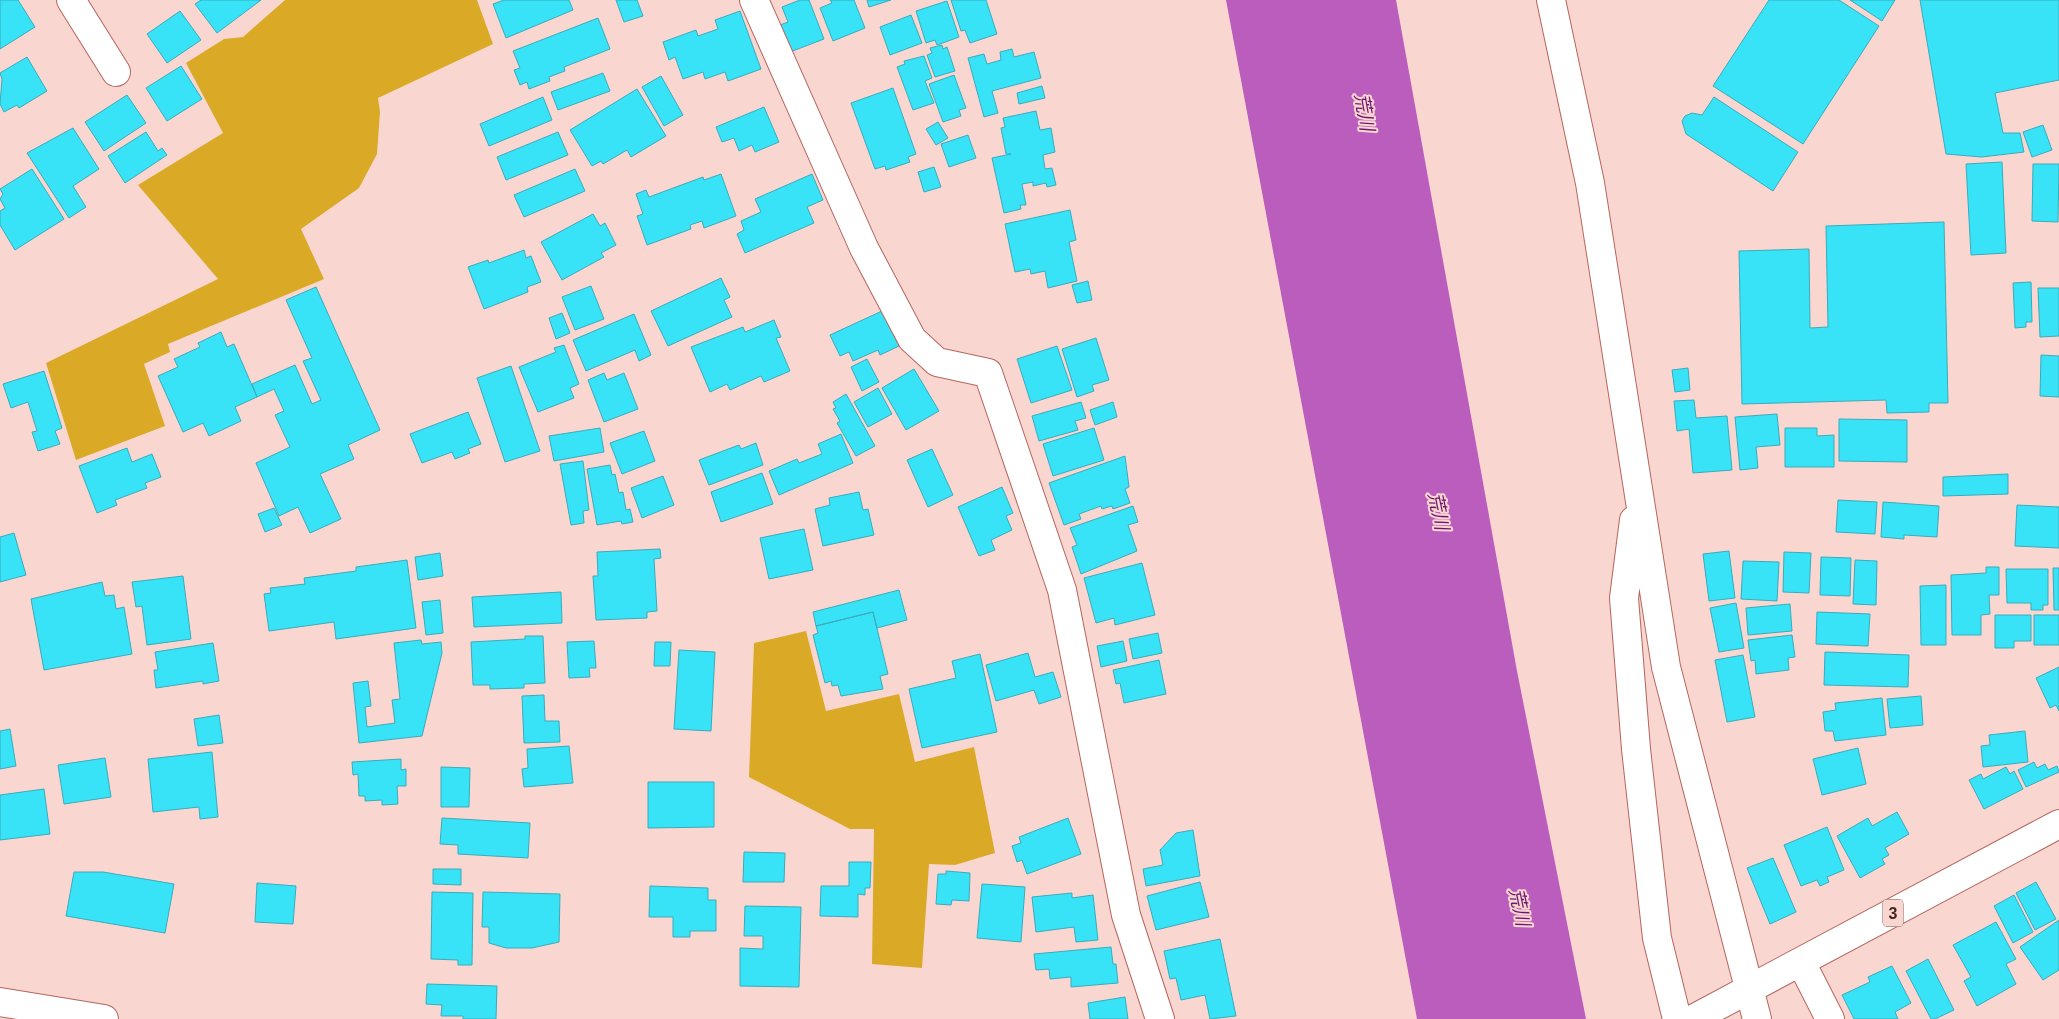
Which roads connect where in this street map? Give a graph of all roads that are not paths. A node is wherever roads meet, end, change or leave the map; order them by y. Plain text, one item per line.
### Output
1 (71, 0) edge
2 (754, 0) edge
3 (1550, 0) edge
4 (116, 72) dead end
5 (1638, 493) junction
6 (2059, 824) edge
7 (1802, 962) junction
8 (1751, 989) junction
9 (0, 1002) edge
10 (104, 1019) edge
11 (1160, 1019) edge
12 (1677, 1019) edge
13 (1694, 1019) edge
14 (1757, 1019) edge
15 (1830, 1019) edge

1 - 4 street
2 - 11 street
3 - 5 street
5 - 8 street
5 - 12 street
6 - 7 street, 3
7 - 8 street, 3
7 - 15 street
8 - 13 street, 3
8 - 14 street
9 - 10 street

